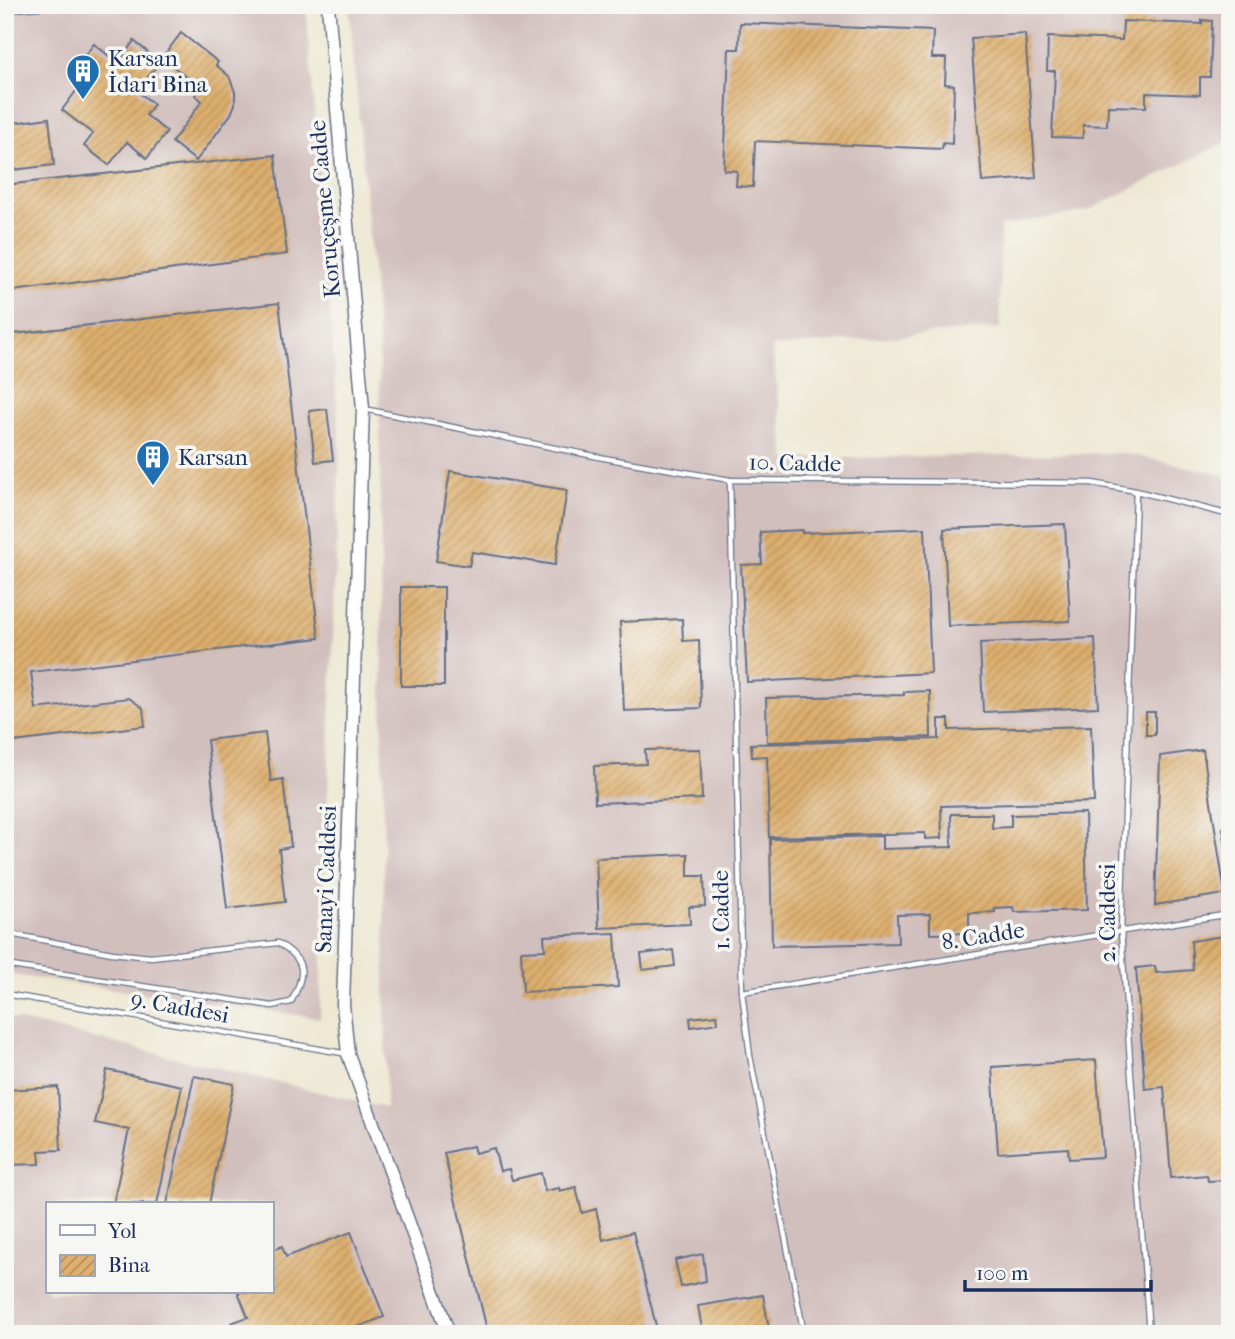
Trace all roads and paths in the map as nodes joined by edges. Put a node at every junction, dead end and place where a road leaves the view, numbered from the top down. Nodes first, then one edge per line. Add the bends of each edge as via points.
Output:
1 (60, 5) edge
2 (328, 5) edge
3 (1196, 5) edge
4 (1230, 7) edge
5 (5, 10) edge
6 (363, 409) junction
7 (730, 480) junction
8 (1136, 491) junction
9 (1230, 515) edge
10 (1230, 914) edge
11 (1121, 931) junction
12 (5, 933) edge
13 (5, 965) edge
14 (742, 992) junction
15 (5, 994) edge
16 (348, 1054) junction
17 (449, 1334) edge
18 (804, 1334) edge
19 (1149, 1334) edge

1 - 5 lane
2 - 6 street, Koruçeşme Cadde
3 - 4 lane
6 - 7 lane, 10. Cadde
6 - 16 street, Sanayi Caddesi via 343,1004
7 - 8 lane, 10. Cadde via 1091,483
7 - 14 lane, 1. Cadde
8 - 9 lane, 10. Cadde
8 - 11 lane, 2. Caddesi
10 - 11 lane, 8. Cadde
11 - 14 lane, 8. Cadde
11 - 19 lane, 2. Caddesi
12 - 13 lane via 151,957 278,943 292,951 302,966 291,1002 272,1006
14 - 18 lane, 1. Cadde via 750,1056
15 - 16 lane, 9. Caddesi
16 - 17 street, Sanayi Caddesi

